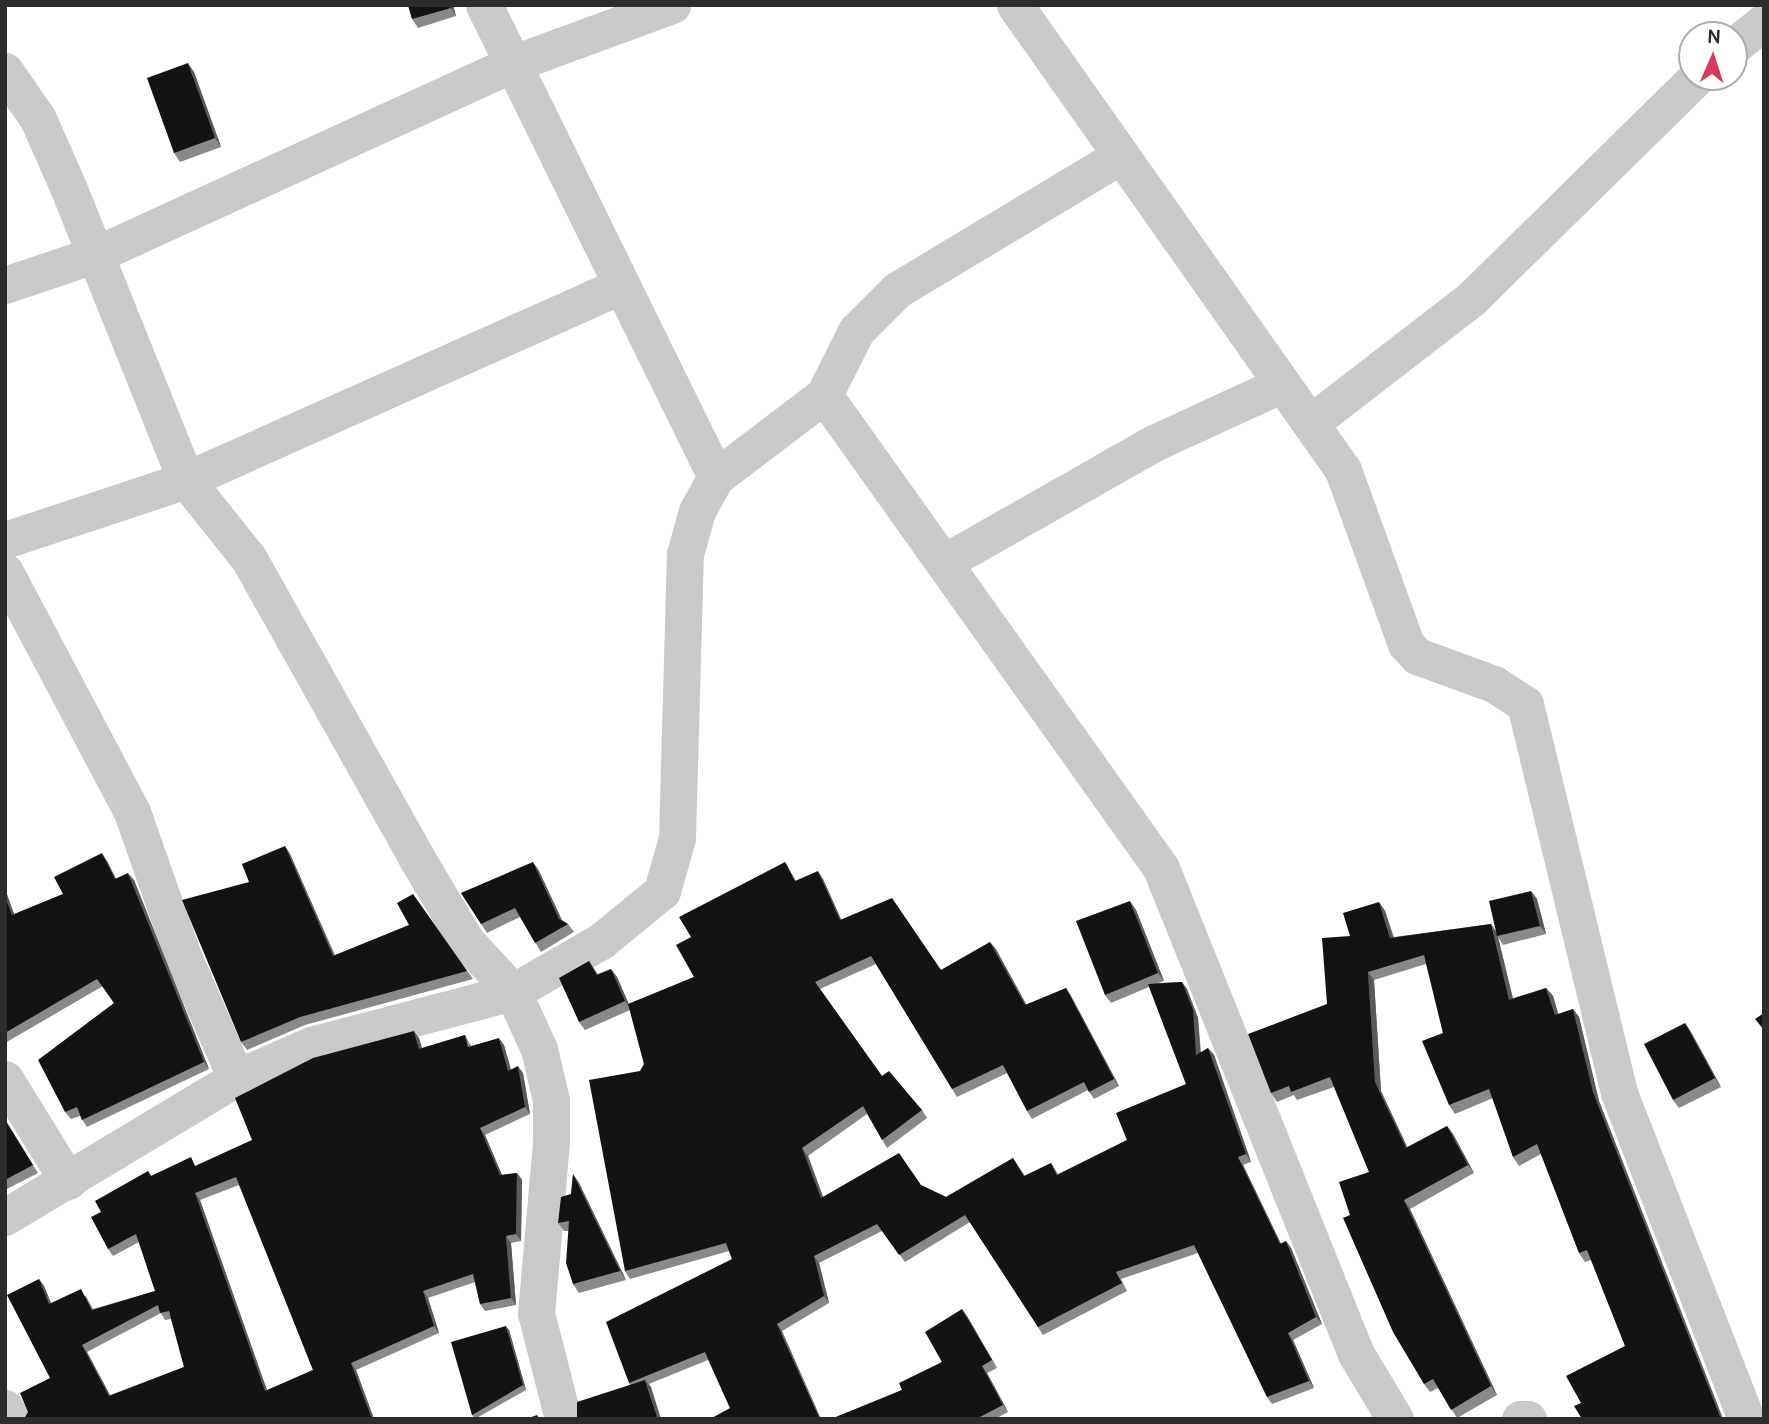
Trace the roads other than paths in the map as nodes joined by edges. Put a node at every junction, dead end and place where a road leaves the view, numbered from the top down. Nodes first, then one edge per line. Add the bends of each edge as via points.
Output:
1 (484, 5) edge
2 (672, 5) edge
3 (1015, 5) edge
4 (1764, 22) edge
5 (1748, 35) edge
6 (509, 65) junction
7 (5, 71) edge
8 (1683, 91) edge
9 (1117, 158) junction
10 (97, 254) junction
11 (5, 285) edge
12 (620, 286) junction
13 (1282, 384) junction
14 (824, 395) junction
15 (1313, 421) junction
16 (716, 477) junction
17 (186, 480) junction
18 (5, 540) edge
19 (948, 560) junction
20 (5, 572) edge
21 (513, 992) junction
22 (236, 1078) junction
23 (5, 1079) edge
24 (68, 1181) junction
25 (5, 1217) edge
26 (5, 1409) edge
27 (12, 1419) edge
28 (563, 1419) edge
29 (1395, 1419) edge
30 (1520, 1419) edge
31 (1528, 1419) edge
32 (1746, 1419) edge

1 - 6 street
2 - 6 street
3 - 9 street
4 - 5 street
6 - 10 street
6 - 12 street
7 - 10 street via 38,119
8 - 15 street via 1472,298
9 - 13 street
9 - 14 street via 897,290 856,331
10 - 11 street
10 - 17 street
12 - 16 street
12 - 17 street
13 - 15 street
13 - 19 street via 1154,443
14 - 16 street
14 - 19 street
15 - 32 street via 1362,512 1406,644 1417,656 1494,684 1525,704 1619,1093
16 - 21 street via 697,511 685,554 672,872 662,891 601,941
17 - 18 street
17 - 21 street via 248,559 466,941
19 - 29 street via 1034,696 1161,868 1356,1354
20 - 22 street via 132,812 182,954
21 - 22 street via 360,1029
21 - 28 street via 539,1049 551,1100 536,1312
22 - 24 street
23 - 24 street
24 - 25 street
26 - 27 street
30 - 31 street

